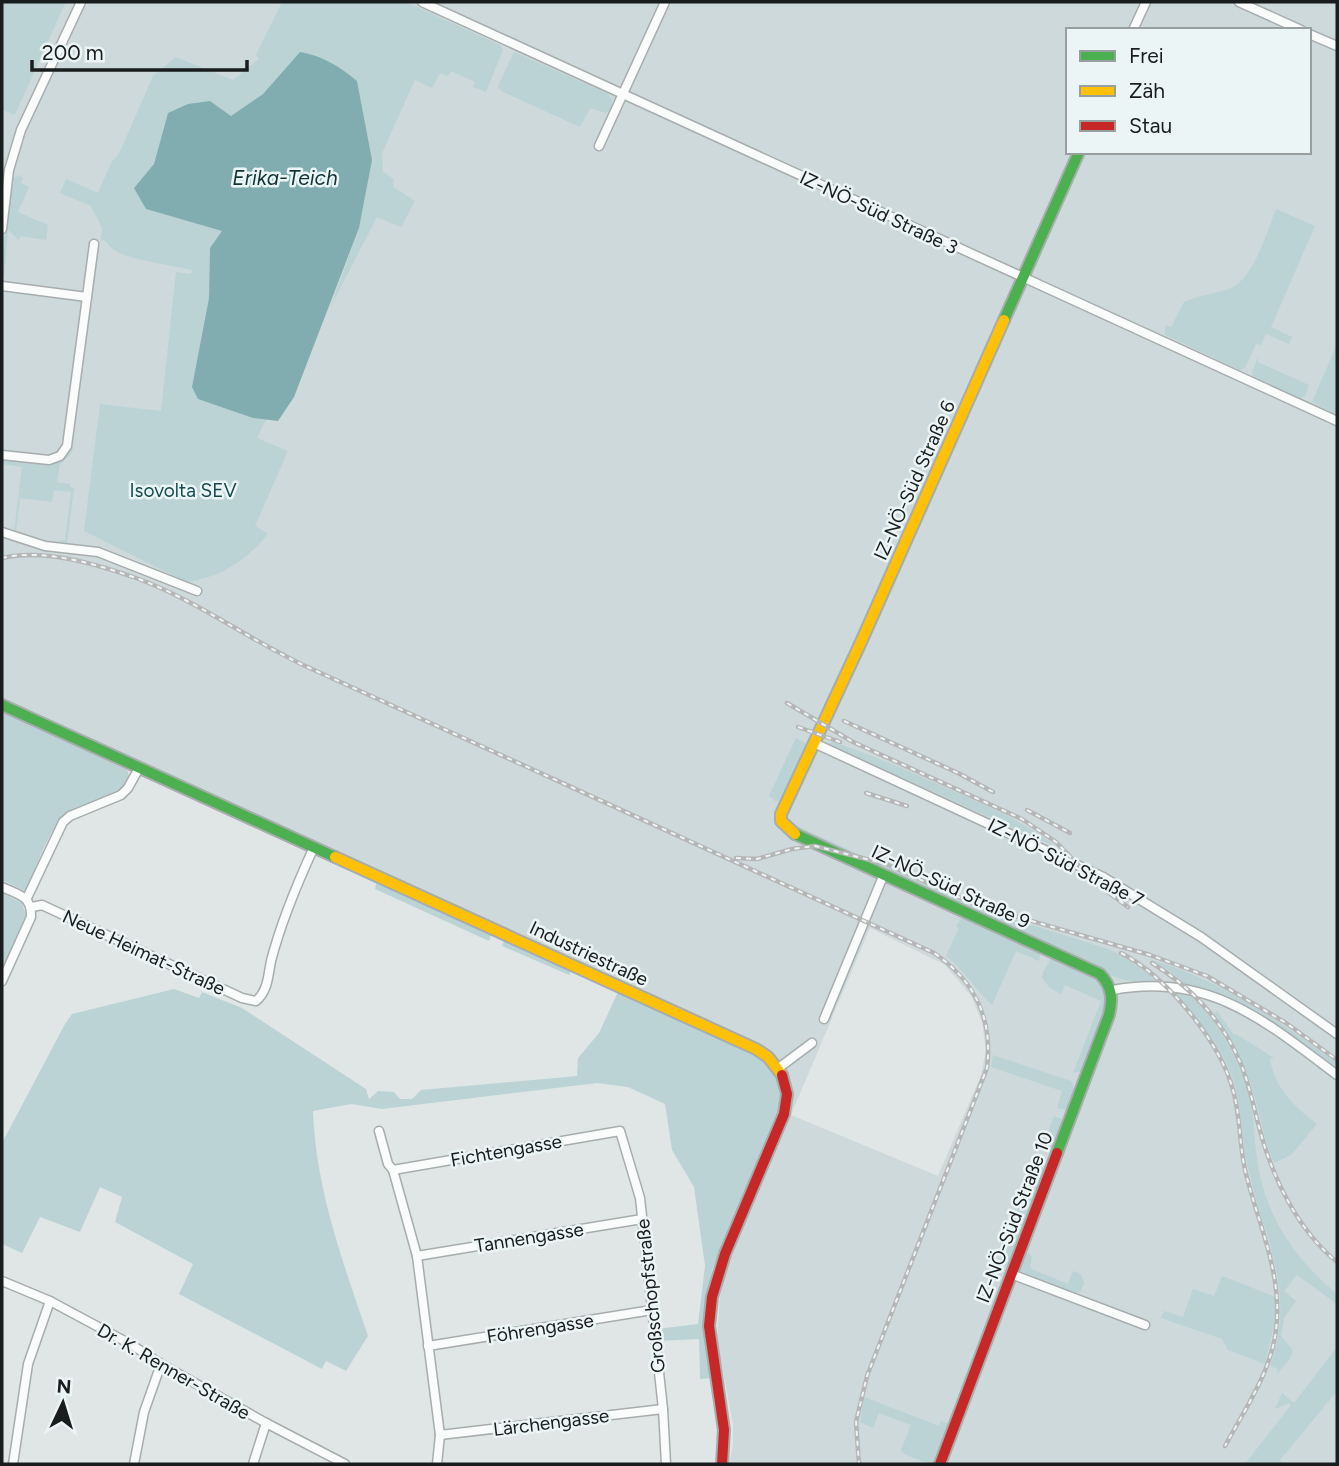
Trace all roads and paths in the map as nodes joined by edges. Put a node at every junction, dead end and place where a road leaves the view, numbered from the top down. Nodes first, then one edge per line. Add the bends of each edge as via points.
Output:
1 (80, 2) edge
2 (422, 2) edge
3 (665, 2) edge
4 (1146, 2) edge
5 (1239, 2) edge
6 (1134, 28) edge
7 (1297, 28) edge
8 (1311, 35) edge
9 (1337, 46) edge
10 (623, 93) junction
11 (599, 146) dead end
12 (1078, 154) edge
13 (5, 169) edge
14 (2, 229) edge
15 (94, 244) dead end
16 (1024, 279) junction
17 (2, 286) edge
18 (87, 297) junction
19 (1337, 421) edge
20 (2, 455) edge
21 (2, 533) edge
22 (197, 591) dead end
23 (2, 705) edge
24 (814, 743) junction
25 (139, 768) junction
26 (781, 821) joint
27 (314, 848) junction
28 (884, 874) junction
29 (2, 887) edge
30 (29, 903) junction
31 (2, 981) edge
32 (1110, 985) junction
33 (824, 1019) dead end
34 (1337, 1034) edge
35 (812, 1043) dead end
36 (780, 1067) junction
37 (1337, 1075) edge
38 (379, 1131) dead end
39 (620, 1131) joint
40 (393, 1170) junction
41 (642, 1219) junction
42 (417, 1256) junction
43 (1011, 1273) junction
44 (2, 1281) edge
45 (50, 1301) junction
46 (652, 1310) junction
47 (1145, 1325) dead end
48 (428, 1346) junction
49 (160, 1363) junction
50 (663, 1409) junction
51 (266, 1423) junction
52 (440, 1435) junction
53 (13, 1464) edge
54 (134, 1464) edge
55 (253, 1464) edge
56 (345, 1464) edge
57 (437, 1464) edge
58 (666, 1464) edge
59 (722, 1464) edge
60 (940, 1464) edge

1 - 13 street
2 - 10 street, IZ-NÖ-Süd Straße 3
3 - 10 street
4 - 6 street
5 - 7 street
8 - 9 street
10 - 11 street
10 - 16 street, IZ-NÖ-Süd Straße 3
12 - 16 street, IZ-NÖ-Süd Straße 6
13 - 14 street
15 - 18 street
16 - 19 street, IZ-NÖ-Süd Straße 3
16 - 24 street, IZ-NÖ-Süd Straße 6
17 - 18 street
18 - 20 street via 67,446 60,456 49,460
21 - 22 street via 45,546 98,552
23 - 25 street, Industriestraße
24 - 26 street, IZ-NÖ-Süd Straße 6
24 - 34 street, IZ-NÖ-Süd Straße 7 via 1103,877 1201,937
25 - 27 street, Industriestraße
25 - 30 street via 121,795 63,822
26 - 28 street, IZ-NÖ-Süd Straße 9 via 791,832
27 - 30 street, Neue Heimat-Straße via 284,920 264,994 256,1001
27 - 36 street, Industriestraße via 710,1028 768,1056
28 - 32 street, IZ-NÖ-Süd Straße 9 via 1100,974
28 - 33 street
29 - 30 street, Neue Heimat-Straße
30 - 31 street via 31,917
32 - 37 street via 1167,986 1218,998 1276,1030
32 - 43 street, IZ-NÖ-Süd Straße 10 via 1109,1015
35 - 36 street
36 - 59 street via 788,1097 723,1259 710,1308 726,1445
38 - 40 street
39 - 40 street, Fichtengasse
39 - 41 street, Großschopfstraße
40 - 42 street
41 - 42 street, Tannengasse
41 - 46 street, Großschopfstraße
42 - 48 street
43 - 47 street
43 - 60 street, IZ-NÖ-Süd Straße 10
44 - 45 street, Dr. K. Renner-Straße
45 - 49 street, Dr. K. Renner-Straße
45 - 53 street via 28,1364
46 - 48 street, Föhrengasse
46 - 50 street, Großschopfstraße
48 - 52 street
49 - 51 street, Dr. K. Renner-Straße
49 - 54 street
50 - 52 street, Lärchengasse
50 - 58 street, Großschopfstraße
51 - 55 street
51 - 56 street, Dr. K. Renner-Straße
52 - 57 street

